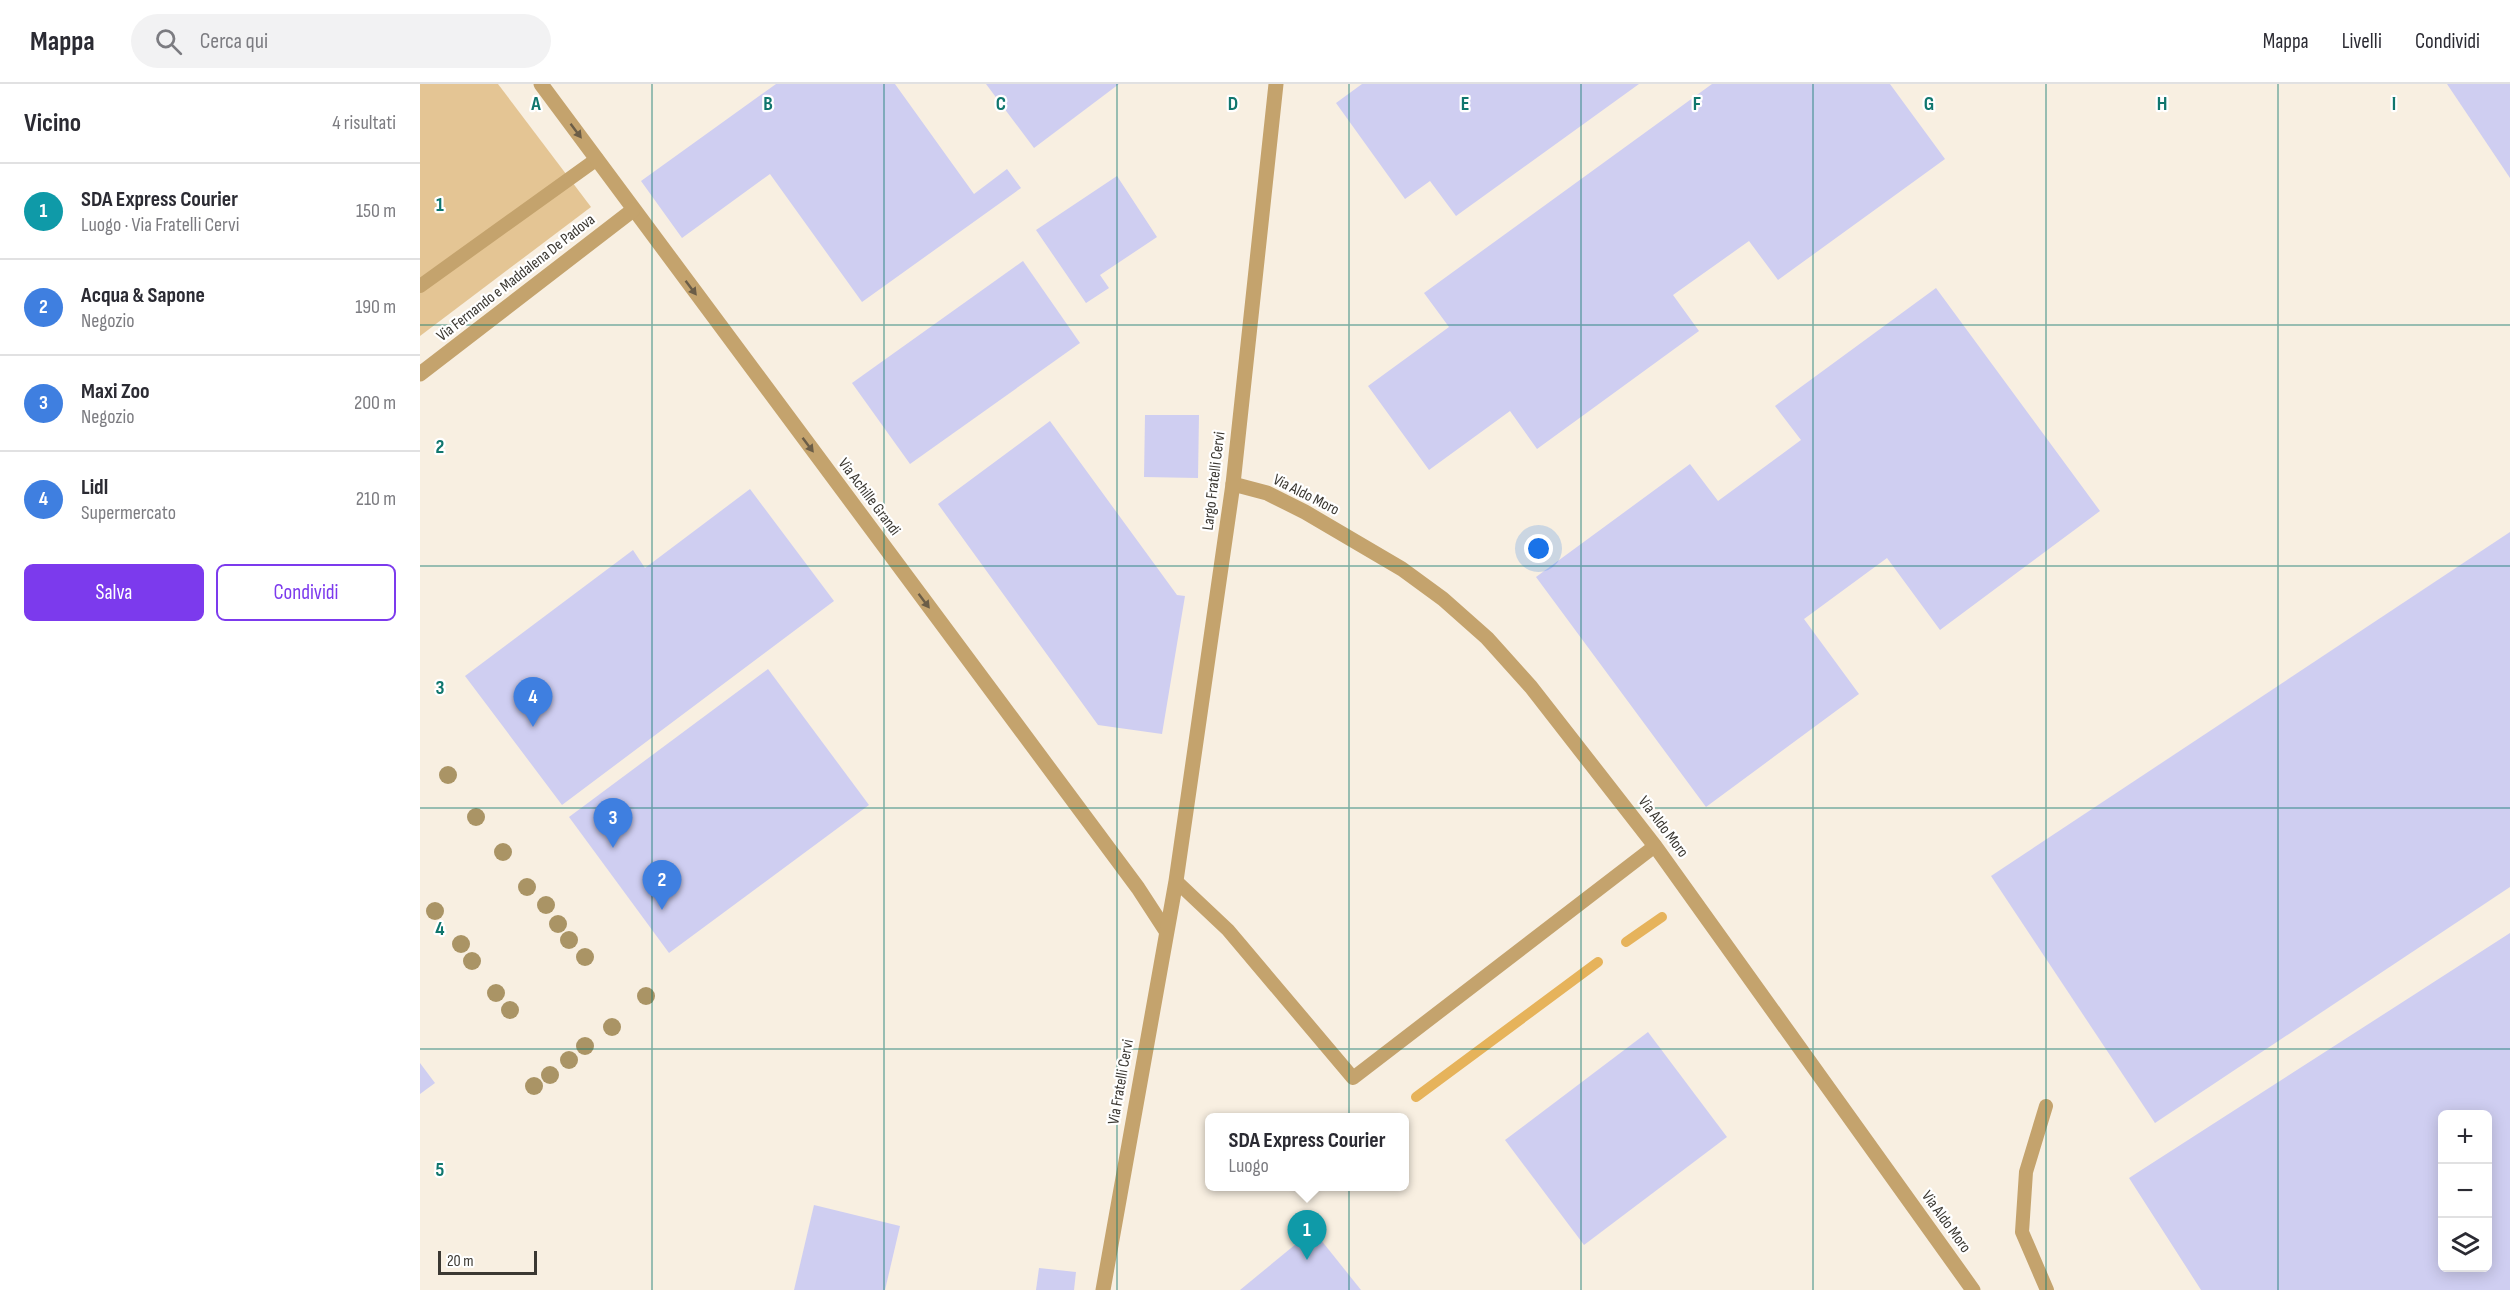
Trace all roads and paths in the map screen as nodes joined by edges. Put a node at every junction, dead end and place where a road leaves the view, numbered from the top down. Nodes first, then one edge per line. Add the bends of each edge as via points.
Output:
1 (541, 84) edge
2 (1276, 84) edge
3 (597, 159) junction
4 (633, 210) junction
5 (420, 286) edge
6 (420, 374) edge
7 (1233, 484) junction
8 (1655, 846) junction
9 (1176, 881) junction
10 (1166, 931) junction
11 (2046, 1106) dead end
12 (1103, 1290) edge
13 (1973, 1290) edge
14 (2048, 1290) edge

1 -> 3 street, Via Achille Grandi
2 - 7 street, Largo Fratelli Cervi
3 - 4 street, Via Achille Grandi
3 - 5 lane
4 - 6 street, Via Fernando e Maddalena De Padova
4 -> 10 street, Via Achille Grandi via 1138,888
7 - 8 street, Via Aldo Moro via 1267,493 1305,512 1402,569 1443,599 1487,638 1531,687
7 - 9 street, Largo Fratelli Cervi
8 - 9 lane via 1353,1078 1228,930
8 - 13 street, Via Aldo Moro
9 - 10 street, Via Fratelli Cervi
10 - 12 street, Via Fratelli Cervi
11 - 14 lane via 2026,1172 2022,1232

